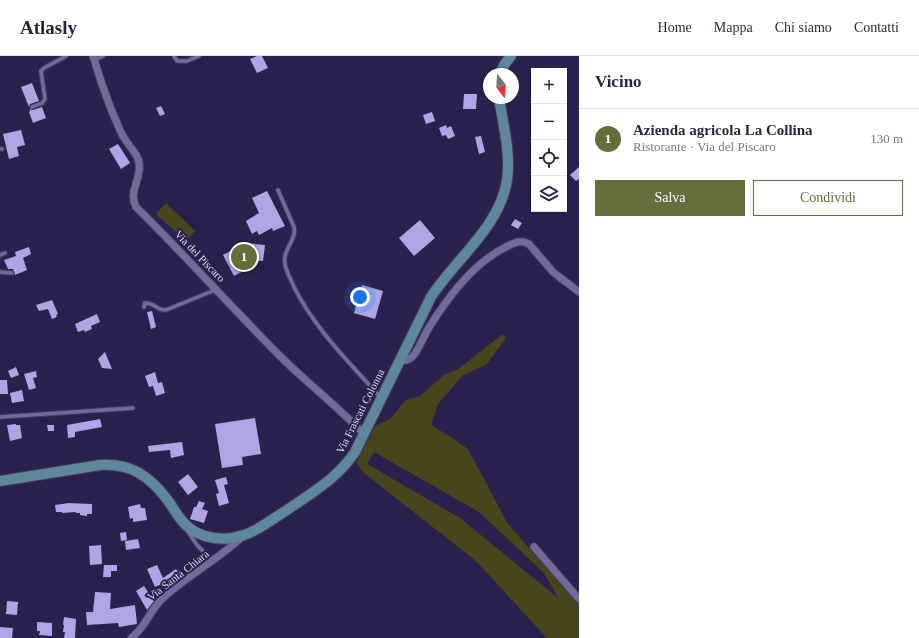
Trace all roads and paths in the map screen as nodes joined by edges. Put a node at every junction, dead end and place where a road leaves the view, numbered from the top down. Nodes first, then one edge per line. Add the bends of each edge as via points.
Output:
1 (66, 56) edge
2 (103, 56) edge
3 (174, 56) edge
4 (199, 56) edge
5 (511, 56) edge
6 (94, 58) edge
7 (503, 68) edge
8 (500, 104) edge
9 (32, 107) dead end
10 (278, 190) dead end
11 (6, 253) dead end
12 (0, 255) edge
13 (0, 272) edge
14 (12, 273) dead end
15 (216, 290) junction
16 (579, 292) edge
17 (144, 307) dead end
18 (399, 360) junction
19 (381, 398) junction
20 (133, 408) dead end
21 (0, 417) edge
22 (364, 434) junction
23 (3, 480) edge
24 (182, 520) junction
25 (245, 535) junction
26 (534, 547) dead end
27 (212, 562) junction
28 (579, 599) edge
29 (131, 638) edge

1 - 9 lane via 41,71 45,99 42,104
2 - 6 lane
3 - 4 lane via 177,61 183,62
5 - 7 street
6 - 15 street, Via del Piscaro via 118,126 139,162 133,193 136,207
8 - 18 street, Via Frascati Colonna via 508,172 501,201 484,230 431,296
10 - 19 lane via 294,227 295,233 284,262 298,295 310,316
11 - 12 lane
13 - 14 lane
15 - 17 lane via 166,310 148,302
15 - 22 street, Via del Piscaro via 294,370
16 - 18 street via 555,274 529,244 524,241 517,242 495,253 478,266 435,319 414,355 408,360
18 - 19 street, Via Frascati Colonna
19 - 22 street, Via Frascati Colonna
20 - 21 lane
22 - 25 street, Via Frascati Colonna via 350,458 329,481
23 - 24 street, Via Frascati Colonna via 104,465 124,467 142,474 153,482
24 - 25 street, Via Frascati Colonna via 193,530 213,537
24 - 27 lane via 195,542
25 - 27 street, Via Santa Chiara
26 - 28 street
27 - 29 street, Via Santa Chiara via 162,599 144,625

